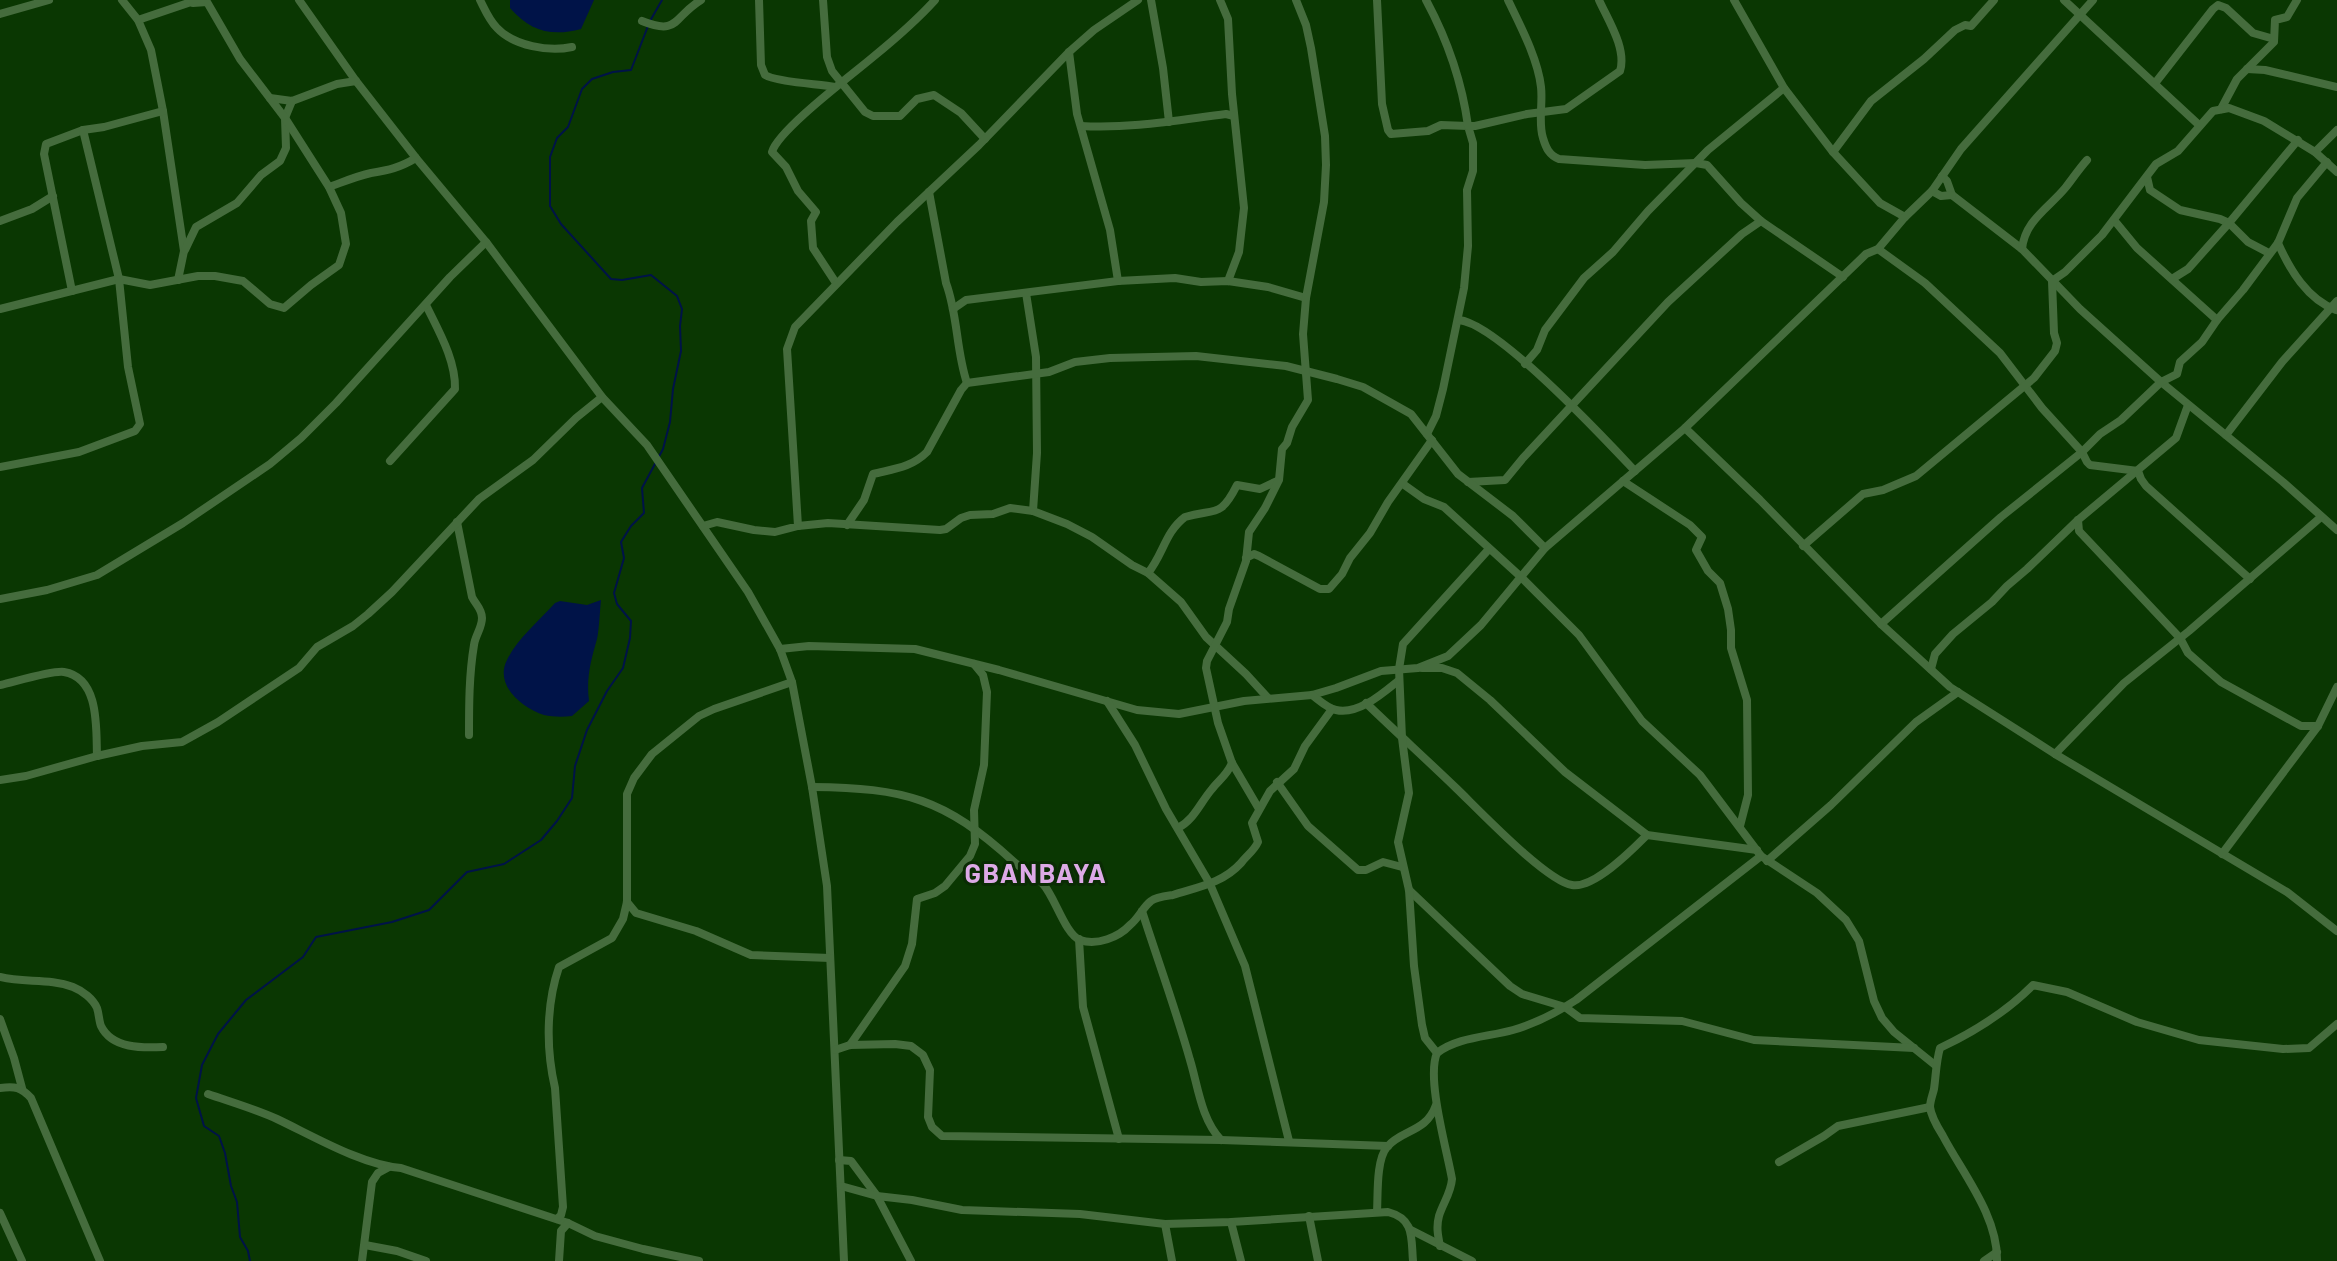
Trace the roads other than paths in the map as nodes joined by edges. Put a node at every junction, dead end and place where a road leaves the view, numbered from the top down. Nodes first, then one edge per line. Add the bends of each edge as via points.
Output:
1 (49, 0) edge
2 (122, 0) edge
3 (299, 0) edge
4 (480, 0) edge
5 (700, 0) edge
6 (759, 0) edge
7 (823, 0) edge
8 (935, 0) edge
9 (1138, 0) edge
10 (1151, 0) edge
11 (1220, 0) edge
12 (1296, 0) edge
13 (1377, 0) edge
14 (1426, 0) edge
15 (1508, 0) edge
16 (1599, 0) edge
17 (1734, 0) edge
18 (1994, 0) edge
19 (2064, 0) edge
20 (2093, 0) edge
21 (2298, 0) edge
22 (195, 1) edge
23 (208, 1) edge
24 (0, 14) edge
25 (2079, 15) junction
26 (138, 20) junction
27 (642, 21) dead end
28 (2274, 39) junction
29 (572, 47) dead end
30 (1069, 52) junction
31 (2247, 69) junction
32 (356, 81) junction
33 (2156, 82) junction
34 (838, 85) junction
35 (2337, 87) edge
36 (1784, 88) junction
37 (270, 98) junction
38 (292, 101) junction
39 (2221, 109) junction
40 (163, 111) junction
41 (1542, 113) junction
42 (1234, 116) junction
43 (285, 118) junction
44 (1169, 122) junction
45 (2199, 125) junction
46 (1081, 126) junction
47 (1468, 126) junction
48 (83, 130) junction
49 (2337, 130) edge
50 (984, 139) junction
51 (2298, 140) junction
52 (1833, 152) junction
53 (2315, 152) junction
54 (416, 158) junction
55 (2087, 160) dead end
56 (2326, 162) junction
57 (1696, 163) junction
58 (2337, 171) edge
59 (1942, 176) junction
60 (2147, 177) junction
61 (329, 187) junction
62 (1932, 191) junction
63 (929, 192) junction
64 (1952, 195) junction
65 (53, 196) junction
66 (1905, 217) junction
67 (2114, 220) junction
68 (0, 221) edge
69 (1761, 221) junction
70 (2229, 224) junction
71 (486, 242) junction
72 (2278, 243) junction
73 (1878, 249) junction
74 (2022, 249) junction
75 (184, 251) junction
76 (2269, 253) junction
77 (1843, 277) junction
78 (119, 279) junction
79 (2172, 279) junction
80 (178, 280) junction
81 (1118, 281) junction
82 (1228, 281) junction
83 (2052, 281) junction
84 (836, 283) junction
85 (72, 291) junction
86 (1026, 293) junction
87 (1306, 298) junction
88 (426, 305) junction
89 (2335, 306) edge
90 (0, 309) edge
91 (953, 309) junction
92 (1459, 320) junction
93 (2217, 320) junction
94 (1524, 364) junction
95 (1306, 371) junction
96 (1035, 375) junction
97 (2161, 382) junction
98 (967, 383) junction
99 (2026, 387) junction
100 (602, 396) junction
101 (1573, 405) junction
102 (2188, 405) junction
103 (1685, 428) junction
104 (2226, 435) junction
105 (1429, 437) junction
106 (2082, 452) junction
107 (390, 461) dead end
108 (0, 467) edge
109 (1635, 471) junction
110 (2138, 471) junction
111 (1278, 481) junction
112 (1623, 481) junction
113 (1468, 482) junction
114 (1403, 484) junction
115 (1033, 511) junction
116 (2321, 517) junction
117 (2078, 520) junction
118 (457, 522) junction
119 (847, 525) junction
120 (703, 526) junction
121 (798, 526) junction
122 (2337, 530) edge
123 (1803, 546) junction
124 (1545, 548) junction
125 (1489, 549) junction
126 (1246, 558) junction
127 (1148, 573) junction
128 (1521, 577) junction
129 (2250, 579) junction
130 (0, 599) edge
131 (1881, 624) junction
132 (2180, 638) junction
133 (1215, 646) junction
134 (780, 649) junction
135 (974, 663) junction
136 (1418, 668) junction
137 (1399, 669) junction
138 (1931, 669) junction
139 (1398, 681) junction
140 (792, 682) junction
141 (0, 685) edge
142 (2337, 687) edge
143 (1958, 692) junction
144 (1312, 695) junction
145 (1268, 698) junction
146 (1107, 701) junction
147 (1366, 703) junction
148 (1214, 707) junction
149 (1332, 709) junction
150 (2318, 726) junction
151 (469, 735) dead end
152 (1402, 738) junction
153 (2055, 754) junction
154 (97, 756) junction
155 (1232, 763) junction
156 (0, 780) edge
157 (1277, 782) junction
158 (812, 787) junction
159 (1259, 809) junction
160 (1740, 826) junction
161 (1178, 828) junction
162 (976, 830) junction
163 (1647, 835) junction
164 (2222, 854) junction
165 (1762, 856) junction
166 (1402, 867) junction
167 (1210, 884) junction
168 (1409, 890) junction
169 (627, 902) junction
170 (1142, 911) junction
171 (636, 913) junction
172 (623, 919) junction
173 (2337, 931) edge
174 (1079, 939) junction
175 (830, 958) junction
176 (0, 977) edge
177 (1564, 1007) junction
178 (0, 1019) edge
179 (2337, 1024) edge
180 (850, 1045) junction
181 (164, 1047) dead end
182 (1914, 1048) junction
183 (835, 1050) junction
184 (1437, 1053) junction
185 (1935, 1065) junction
186 (0, 1088) edge
187 (22, 1088) junction
188 (208, 1094) dead end
189 (1437, 1104) junction
190 (1930, 1107) junction
191 (1209, 1122) junction
192 (1119, 1139) junction
193 (1203, 1140) junction
194 (1221, 1140) junction
195 (1289, 1141) junction
196 (1388, 1146) junction
197 (839, 1160) junction
198 (1779, 1161) dead end
199 (389, 1167) junction
200 (841, 1186) junction
201 (877, 1196) junction
202 (1377, 1212) junction
203 (0, 1213) edge
204 (1308, 1216) junction
205 (557, 1219) junction
206 (1232, 1222) junction
207 (568, 1223) junction
208 (1164, 1224) junction
209 (1411, 1230) junction
210 (365, 1245) junction
211 (1440, 1246) junction
212 (1997, 1257) edge
213 (22, 1261) edge
214 (100, 1261) edge
215 (362, 1261) edge
216 (426, 1261) edge
217 (559, 1261) edge
218 (699, 1261) edge
219 (844, 1261) edge
220 (912, 1261) edge
221 (1172, 1261) edge
222 (1241, 1261) edge
223 (1318, 1261) edge
224 (1413, 1261) edge
225 (1472, 1261) edge
226 (1984, 1261) edge

1 - 24 street
2 - 26 street
3 - 32 street
4 - 29 street via 495,26 508,36 544,48
5 - 27 street via 665,28
6 - 34 street via 761,65 765,75 779,80
7 - 34 street via 827,57
8 - 34 street
9 - 30 street
10 - 44 street
11 - 42 street via 1228,19
12 - 87 street via 1311,48 1326,155 1324,202
13 - 47 street via 1382,104 1388,130 1391,134 1441,125
14 - 47 street via 1459,80
15 - 41 street via 1541,86
16 - 41 street via 1618,44 1620,71 1566,110
17 - 36 street
18 - 52 street via 1971,26 1955,30 1871,101
19 - 25 street
20 - 25 street
21 - 28 street via 2287,17 2275,20
22 - 23 street
22 - 26 street
23 - 37 street via 240,59
25 - 33 street
25 - 59 street via 1961,149
26 - 40 street via 151,50
28 - 31 street
28 - 33 street via 2253,33 2218,5
30 - 46 street
30 - 50 street
31 - 35 street
31 - 39 street
32 - 38 street
32 - 54 street
33 - 45 street
34 - 50 street via 873,116 900,116 918,99 934,95 961,113
34 - 84 street via 784,134 772,152 816,212 812,221 813,248
36 - 52 street
36 - 57 street
37 - 38 street
37 - 43 street
38 - 43 street
39 - 45 street via 2213,111
39 - 51 street via 2243,111
40 - 48 street
40 - 75 street
41 - 47 street
41 - 57 street via 1542,137 1548,152 1559,159 1645,165
42 - 44 street
42 - 82 street via 1244,208 1239,252
43 - 61 street
43 - 75 street via 286,148 280,161 261,175 232,207 196,227
44 - 46 street via 1106,128
45 - 60 street via 2178,151 2156,164
46 - 81 street via 1110,230
47 - 92 street via 1473,143 1473,171 1467,190 1468,246
48 - 65 street via 46,144 44,154
48 - 78 street
49 - 53 street
50 - 63 street
51 - 53 street
51 - 70 street
52 - 66 street via 1880,203
53 - 56 street
54 - 61 street via 402,167
54 - 71 street
55 - 74 street via 2027,230
56 - 58 street
56 - 72 street via 2297,198
57 - 69 street via 1712,169
57 - 94 street via 1584,278
59 - 62 street
59 - 64 street
60 - 67 street
60 - 70 street via 2150,189 2180,210
61 - 80 street via 344,225 346,244 342,260 288,306 275,307 234,278 198,276
62 - 64 street via 1941,196
62 - 66 street
63 - 84 street
63 - 91 street
64 - 74 street
65 - 68 street
65 - 85 street
66 - 73 street
67 - 79 street via 2137,248
67 - 83 street
69 - 77 street
69 - 101 street via 1668,302
70 - 76 street via 2248,242
70 - 79 street via 2188,269
71 - 88 street
71 - 100 street
72 - 76 street
72 - 89 street via 2290,272 2322,305
73 - 77 street via 1866,254
73 - 99 street via 1925,283 1967,321 2000,353
74 - 83 street
75 - 80 street
76 - 93 street
77 - 103 street
78 - 80 street via 150,285
78 - 85 street
78 - 108 street via 128,368 140,424 135,431 79,452
79 - 93 street
81 - 82 street
81 - 86 street
82 - 87 street
83 - 97 street
83 - 99 street via 2057,343
84 - 121 street via 795,327 787,349
85 - 90 street
86 - 91 street via 966,300
86 - 96 street
87 - 95 street
88 - 107 street via 443,340 455,389
88 - 130 street via 329,410 270,464 97,575
89 - 104 street via 2282,362
91 - 98 street
92 - 94 street via 1469,321
92 - 105 street
93 - 97 street via 2202,342 2180,362 2177,374
94 - 101 street
95 - 96 street via 1196,356 1075,362
95 - 105 street via 1363,387 1402,407
95 - 111 street via 1308,400 1282,449
96 - 98 street
96 - 115 street via 1037,444
97 - 102 street
97 - 106 street
98 - 119 street via 927,452 907,466 873,474 864,500
99 - 106 street
99 - 123 street via 1916,476 1863,494
100 - 118 street via 533,460 478,499
100 - 120 street via 647,446
101 - 109 street
101 - 113 street via 1505,480
102 - 104 street
102 - 110 street via 2176,438
103 - 109 street
103 - 123 street
104 - 116 street
105 - 113 street via 1450,466
105 - 114 street
106 - 110 street via 2090,465
106 - 131 street via 2001,517
109 - 112 street
110 - 117 street
110 - 129 street via 2146,486
111 - 126 street via 1249,532
111 - 127 street via 1260,489 1237,485 1226,506 1208,514 1185,517 1164,541 1160,557
112 - 124 street
112 - 160 street via 1702,537 1696,550 1720,583 1749,718 1748,795
113 - 124 street via 1513,516
114 - 125 street via 1444,507
114 - 126 street via 1329,589 1320,589 1254,554
115 - 119 street via 1010,508 970,516 940,530
115 - 127 street via 1092,537
116 - 122 street
116 - 129 street
117 - 132 street via 2079,531
117 - 138 street via 1946,640 1935,654
118 - 151 street via 472,597 482,615 469,682
118 - 154 street via 368,614 317,648 299,668 218,722 183,742
119 - 121 street
120 - 121 street via 717,522 775,532
120 - 134 street
123 - 131 street
124 - 128 street
125 - 128 street
125 - 137 street via 1403,644
126 - 133 street via 1226,627
127 - 133 street via 1181,602
128 - 136 street via 1481,625 1448,656
128 - 160 street via 1579,635 1642,722 1700,775
129 - 132 street
131 - 138 street
132 - 150 street via 2188,653 2221,682 2301,726
132 - 153 street via 2124,682
133 - 145 street
133 - 148 street via 1206,668
134 - 135 street via 809,645 915,649
134 - 140 street
135 - 146 street
135 - 162 street via 983,675 987,692 984,765 974,810
136 - 137 street
136 - 163 street via 1442,668 1457,673 1565,772
137 - 139 street
137 - 144 street via 1381,671
138 - 143 street
139 - 147 street
139 - 152 street
140 - 158 street
140 - 169 street via 699,716 661,746 641,768 627,794
141 - 154 street via 63,671 77,678 89,690
142 - 150 street
143 - 153 street
143 - 165 street via 1916,722 1831,805
144 - 145 street
144 - 149 street
145 - 148 street
146 - 148 street via 1164,714
146 - 161 street
147 - 149 street via 1347,710
147 - 152 street
148 - 155 street
149 - 157 street via 1305,746 1294,769
150 - 164 street
152 - 163 street via 1535,861 1571,885 1596,877 1623,859
152 - 166 street via 1409,793 1398,842
153 - 164 street
154 - 156 street
155 - 159 street
155 - 161 street via 1227,775
157 - 159 street
157 - 166 street via 1308,826 1358,870 1383,862
158 - 162 street via 859,788 904,795 932,804
158 - 175 street via 827,886
159 - 167 street via 1252,823 1258,840 1254,850 1235,871
160 - 165 street
161 - 167 street
162 - 174 street via 1041,882
162 - 180 street via 970,856 945,886 917,899 912,944 905,966
163 - 165 street
164 - 173 street via 2287,892
165 - 177 street
165 - 182 street via 1817,893 1846,920 1860,941 1874,1001 1882,1018
166 - 168 street
167 - 170 street via 1151,901
167 - 195 street via 1245,966
168 - 177 street via 1510,986 1522,994
168 - 184 street via 1422,1025 1425,1038
169 - 171 street
169 - 172 street
170 - 174 street via 1114,937 1096,942
170 - 191 street
171 - 172 street
171 - 175 street via 696,931 751,955
172 - 205 street via 612,939 559,967 552,988 551,1071 563,1207
174 - 192 street via 1083,1007
175 - 183 street
176 - 181 street via 74,987 97,1008 108,1036 122,1044
177 - 182 street via 1580,1018 1682,1021 1754,1040
177 - 184 street via 1534,1023 1465,1040
178 - 187 street
179 - 185 street via 2310,1048 2199,1040 2137,1022 2067,992 2033,985 2014,1004 1940,1048
180 - 183 street
180 - 192 street via 895,1044 912,1047 923,1055 930,1070 928,1117 942,1136
182 - 185 street
183 - 197 street
184 - 189 street
185 - 190 street
186 - 187 street
187 - 214 street via 31,1098
188 - 199 street
189 - 196 street via 1431,1117 1416,1130
189 - 211 street via 1452,1179 1437,1229
190 - 198 street via 1838,1126
190 - 212 street via 1936,1125 1985,1210
191 - 193 street
191 - 194 street
192 - 193 street
193 - 194 street
194 - 195 street
195 - 196 street
196 - 202 street via 1381,1163
197 - 200 street
197 - 201 street via 851,1161
199 - 205 street
199 - 210 street via 372,1182
200 - 201 street
200 - 219 street
201 - 208 street via 962,1210 1080,1215
201 - 220 street
202 - 204 street
202 - 209 street via 1398,1214
203 - 213 street
204 - 206 street
204 - 223 street
205 - 207 street
206 - 208 street
206 - 222 street
207 - 217 street via 561,1231
207 - 218 street via 618,1243
208 - 221 street
209 - 211 street
209 - 224 street
210 - 215 street
210 - 216 street
211 - 225 street
212 - 226 street

